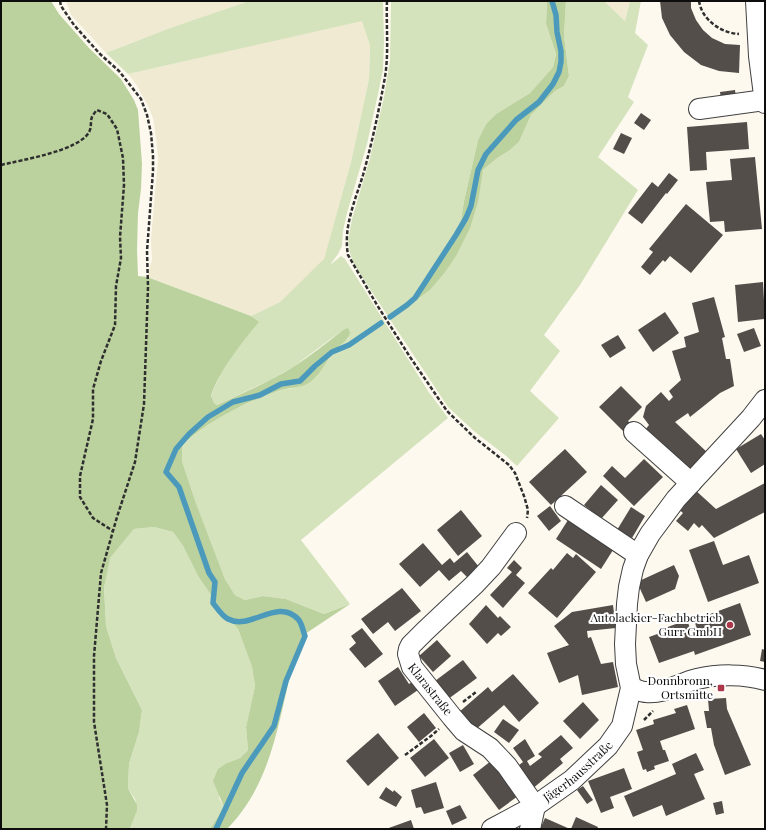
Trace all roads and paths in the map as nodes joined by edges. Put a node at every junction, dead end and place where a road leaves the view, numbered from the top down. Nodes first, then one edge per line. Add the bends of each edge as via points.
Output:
1 (60, 1) edge
2 (387, 1) edge
3 (699, 1) edge
4 (756, 1) edge
5 (758, 35) junction
6 (765, 102) edge
7 (699, 109) dead end
8 (1, 165) edge
9 (765, 400) edge
10 (634, 432) dead end
11 (691, 483) junction
12 (565, 506) dead end
13 (113, 531) junction
14 (516, 533) joint
15 (638, 556) junction
16 (765, 680) edge
17 (631, 688) junction
18 (655, 710) dead end
19 (455, 720) junction
20 (642, 721) dead end
21 (405, 755) dead end
22 (535, 806) junction
23 (106, 829) edge
24 (492, 829) edge
25 (530, 829) edge

1 - 13 path via 74,25 119,71 141,99 151,133 153,171 147,251 144,404 135,462
2 - 14 path via 385,76 370,148 348,223 348,255 410,357 447,410 475,438 506,462 514,474 528,510 527,520
3 - 5 path via 705,15 715,26 730,33
4 - 5 street
5 - 6 street
6 - 7 street
8 - 13 path via 74,145 89,134 91,118 97,110 107,114 117,129 123,158 124,185 115,325 93,389 93,419 80,476 80,497 93,518
9 - 11 street
10 - 11 street
11 - 15 street via 660,519
12 - 15 street
13 - 23 path via 101,573 94,656 94,722 107,805
14 - 19 street, Klarastraße via 491,567 409,648 408,657 412,667
15 - 17 street via 629,587 626,622 626,664
16 - 17 street via 726,676 698,679 656,692
17 - 22 street, Jägerhausstraße via 622,726 608,746 572,780
18 - 20 path
19 - 21 path via 441,727
19 - 22 street, Klarastraße via 464,731 490,748 508,766
22 - 24 street, Jägerhausstraße
22 - 25 street

